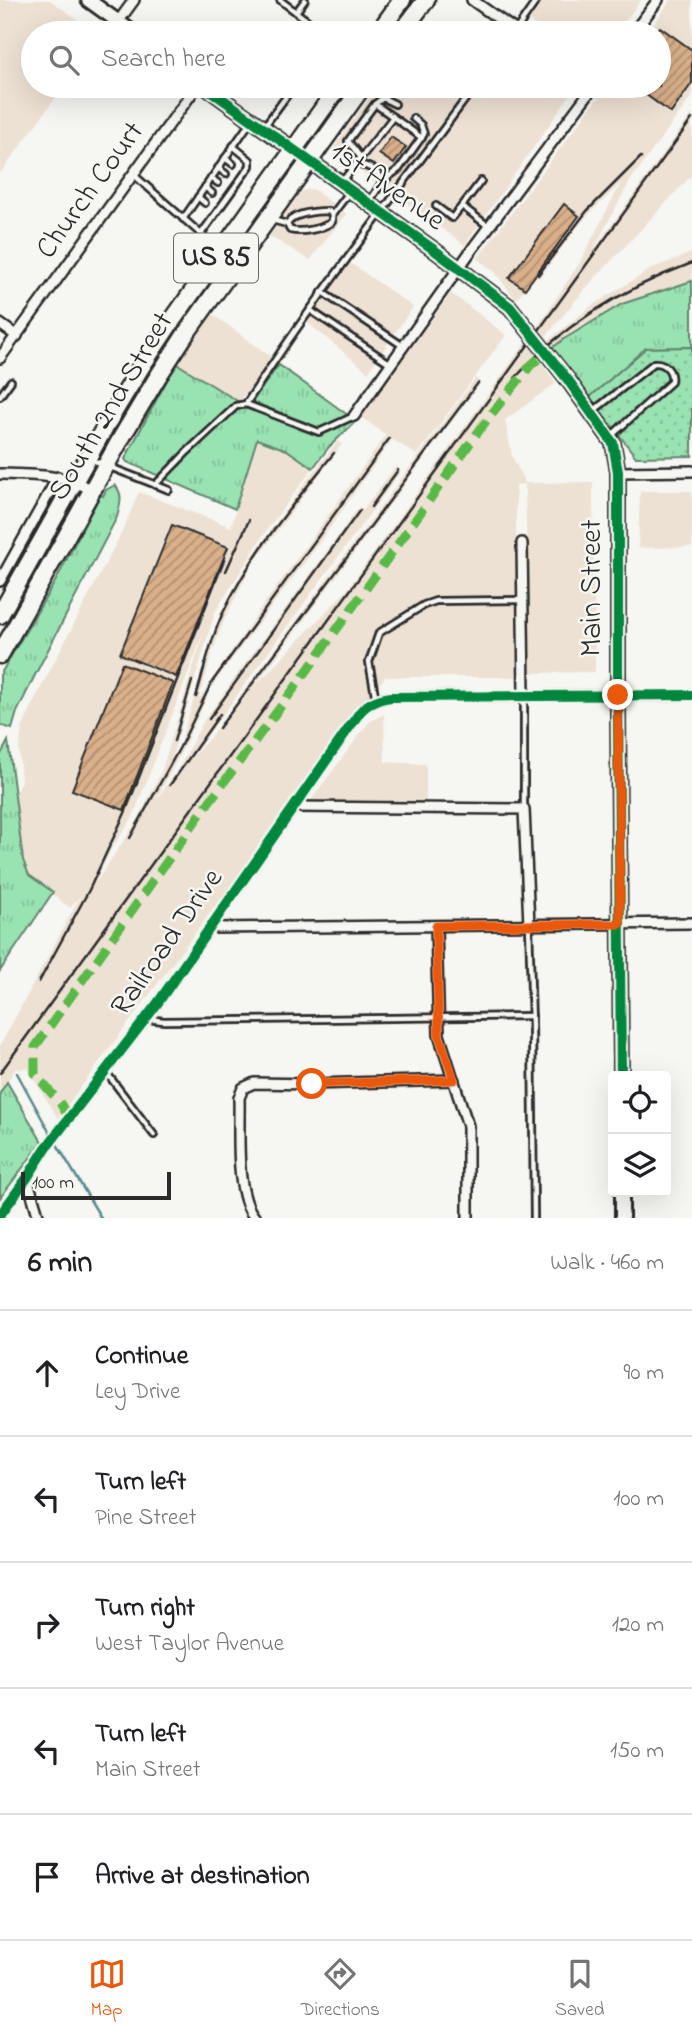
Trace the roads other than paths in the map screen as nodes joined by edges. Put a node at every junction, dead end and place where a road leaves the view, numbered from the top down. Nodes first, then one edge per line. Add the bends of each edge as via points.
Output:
1 (88, 0) edge
2 (134, 0) edge
3 (279, 0) edge
4 (305, 0) edge
5 (402, 0) edge
6 (426, 0) edge
7 (471, 0) edge
8 (537, 0) edge
9 (658, 0) edge
10 (296, 12) junction
11 (117, 21) edge
12 (119, 21) edge
13 (308, 21) edge
14 (387, 21) edge
15 (410, 21) edge
16 (501, 21) edge
17 (523, 21) edge
18 (642, 21) edge
19 (188, 98) edge
20 (221, 98) edge
21 (285, 98) edge
22 (331, 98) edge
23 (466, 98) edge
24 (582, 98) edge
25 (353, 100) joint
26 (375, 104) junction
27 (395, 104) dead end
28 (369, 112) junction
29 (393, 117) junction
30 (413, 118) dead end
31 (251, 120) junction
32 (263, 128) junction
33 (422, 138) junction
34 (233, 146) junction
35 (293, 150) junction
36 (225, 158) junction
37 (361, 158) junction
38 (308, 161) junction
39 (233, 164) dead end
40 (357, 165) junction
41 (218, 168) junction
42 (226, 174) dead end
43 (133, 175) junction
44 (211, 178) junction
45 (383, 181) junction
46 (481, 181) dead end
47 (218, 183) dead end
48 (205, 187) junction
49 (345, 187) junction
50 (212, 193) dead end
51 (198, 197) junction
52 (205, 203) dead end
53 (369, 204) junction
54 (436, 206) dead end
55 (462, 206) junction
56 (382, 213) junction
57 (332, 215) junction
58 (183, 219) junction
59 (267, 219) junction
60 (287, 224) junction
61 (489, 226) junction
62 (201, 234) junction
63 (221, 251) junction
64 (459, 268) junction
65 (322, 292) junction
66 (310, 310) junction
67 (0, 324) edge
68 (17, 335) junction
69 (534, 337) joint
70 (403, 346) junction
71 (0, 358) edge
72 (391, 364) junction
73 (11, 381) dead end
74 (0, 396) edge
75 (246, 404) junction
76 (591, 412) junction
77 (354, 415) joint
78 (609, 437) junction
79 (88, 458) junction
80 (106, 466) junction
81 (692, 471) edge
82 (618, 472) junction
83 (0, 474) edge
84 (58, 477) junction
85 (76, 481) junction
86 (155, 485) junction
87 (93, 489) junction
88 (169, 490) dead end
89 (522, 543) dead end
90 (0, 581) edge
91 (523, 600) junction
92 (0, 615) edge
93 (0, 654) edge
94 (524, 695) junction
95 (618, 695) junction
96 (692, 695) edge
97 (376, 700) junction
98 (294, 807) junction
99 (524, 809) junction
100 (692, 923) edge
101 (620, 924) junction
102 (529, 925) junction
103 (436, 926) junction
104 (210, 928) junction
105 (532, 1016) junction
106 (438, 1017) junction
107 (146, 1018) junction
108 (106, 1071) junction
109 (621, 1071) edge
110 (454, 1080) junction
111 (154, 1135) dead end
112 (27, 1178) junction
113 (622, 1197) edge
114 (0, 1214) edge
115 (39, 1218) edge
116 (255, 1218) edge
117 (468, 1218) edge
118 (534, 1218) edge
119 (622, 1218) edge

1 - 11 street
2 - 12 street
3 - 10 lane
4 - 10 lane
5 - 14 highway
6 - 15 highway
7 - 16 street
8 - 17 lane
9 - 18 street
10 - 13 lane
19 - 43 street, Church Court
20 - 31 street, 1st Avenue
21 - 32 lane
22 - 35 highway, US 85
23 - 56 lane
24 - 61 street
25 - 28 lane
25 - 38 highway, US 85
26 - 27 lane via 383,98
26 - 28 lane
26 - 29 lane
28 - 37 lane via 348,141
29 - 33 lane
29 - 37 lane
30 - 33 lane via 424,131
31 - 32 street, 1st Avenue
31 - 34 lane
32 - 35 street, 1st Avenue
33 - 45 lane via 400,169
34 - 36 lane
34 - 62 lane via 250,160 250,166 221,200
35 - 38 street, 1st Avenue
35 - 63 highway, South 2nd Street / US 85
36 - 39 lane
36 - 41 lane
37 - 40 lane
38 - 49 street, 1st Avenue
38 - 59 highway, South 2nd Street / US 85
40 - 45 lane via 365,164
40 - 49 lane
41 - 42 lane
41 - 44 lane
43 - 58 lane
43 - 68 street, Church Court
44 - 47 lane
44 - 48 lane
45 - 53 lane
46 - 55 lane
48 - 50 lane
48 - 51 lane
49 - 53 street, 1st Avenue
49 - 57 lane
51 - 52 lane
51 - 58 lane
53 - 56 street, 1st Avenue
54 - 55 lane via 452,218
55 - 61 lane
56 - 64 street, 1st Avenue
56 - 65 lane
57 - 60 lane via 322,211 294,217
57 - 60 lane via 326,226 298,232
58 - 62 lane
59 - 60 lane
59 - 80 highway, South 2nd Street / US 85 via 163,369
61 - 64 street
62 - 63 lane
63 - 79 highway, South 2nd Street / US 85 via 141,367
64 - 69 street, 1st Avenue via 510,307
64 - 70 street
65 - 66 lane
65 - 70 lane
66 - 72 lane
66 - 75 lane
67 - 68 street
68 - 71 street, Church Court
69 - 76 street, Main Street
70 - 72 street
72 - 77 street
73 - 74 lane
75 - 77 lane via 319,432
75 - 86 lane via 236,406
76 - 78 street, Main Street
76 - 78 lane via 654,363 669,370 671,382
78 - 82 street, Main Street
79 - 80 lane
79 - 85 highway, South 2nd Street / US 85
80 - 86 lane
80 - 87 highway, South 2nd Street / US 85
81 - 82 street
82 - 95 street, Main Street
83 - 84 street
84 - 85 street
84 - 90 street
85 - 87 street
85 - 92 highway, South 2nd Street / US 85
86 - 88 lane
87 - 93 highway, South 2nd Street / US 85
89 - 91 street
91 - 94 street
91 - 97 lane via 436,601 379,633 369,662
94 - 95 street
94 - 97 street
94 - 99 lane
95 - 96 street
95 - 101 street, Main Street
97 - 98 street, Railroad Drive via 359,712
98 - 99 street
98 - 104 street, Railroad Drive
99 - 102 street
100 - 101 street
101 - 102 street
101 - 109 street, Main Street
102 - 103 street
102 - 105 lane
103 - 104 street
103 - 106 street
104 - 107 street, Railroad Drive
105 - 106 lane
105 - 118 lane
106 - 107 lane
106 - 110 street
107 - 108 street, Railroad Drive
108 - 111 lane
108 - 112 street, Railroad Drive
110 - 116 street via 254,1083 243,1088 239,1098 240,1173
110 - 117 street via 468,1126
112 - 114 street, Railroad Drive
112 - 115 street
113 - 119 street

